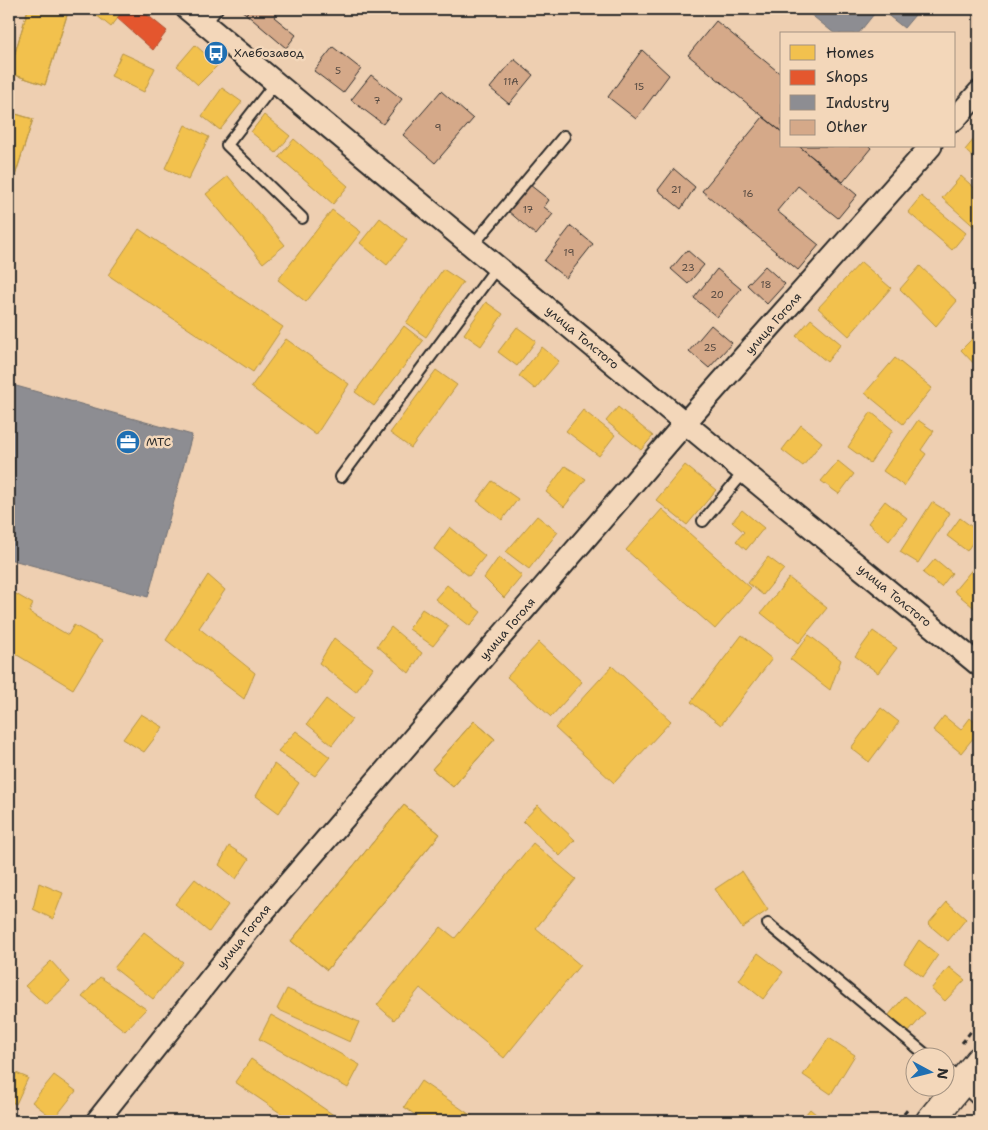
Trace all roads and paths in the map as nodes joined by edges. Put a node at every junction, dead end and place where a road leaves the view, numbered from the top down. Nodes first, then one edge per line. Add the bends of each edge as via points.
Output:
1 (187, 9) edge
2 (211, 16) edge
3 (276, 82) junction
4 (979, 92) edge
5 (956, 118) edge
6 (564, 136) dead end
7 (929, 148) edge
8 (302, 218) dead end
9 (472, 246) junction
10 (497, 267) junction
11 (685, 423) junction
12 (744, 472) junction
13 (341, 477) dead end
14 (702, 521) dead end
15 (979, 665) edge
16 (768, 924) dead end
17 (918, 1048) edge
18 (967, 1076) edge
19 (97, 1121) edge
20 (930, 1121) edge

1 - 2 street, улица Толстого
2 - 3 street, улица Толстого
3 - 8 lane via 227,145
3 - 9 street, улица Толстого
4 - 5 street
6 - 9 lane
7 - 11 street, улица Гоголя
9 - 10 street, улица Толстого
10 - 11 street, улица Толстого
10 - 13 lane
11 - 12 street, улица Толстого
11 - 19 street, улица Гоголя via 260,916
12 - 14 lane
12 - 15 street, улица Толстого
16 - 17 lane
18 - 20 main road

